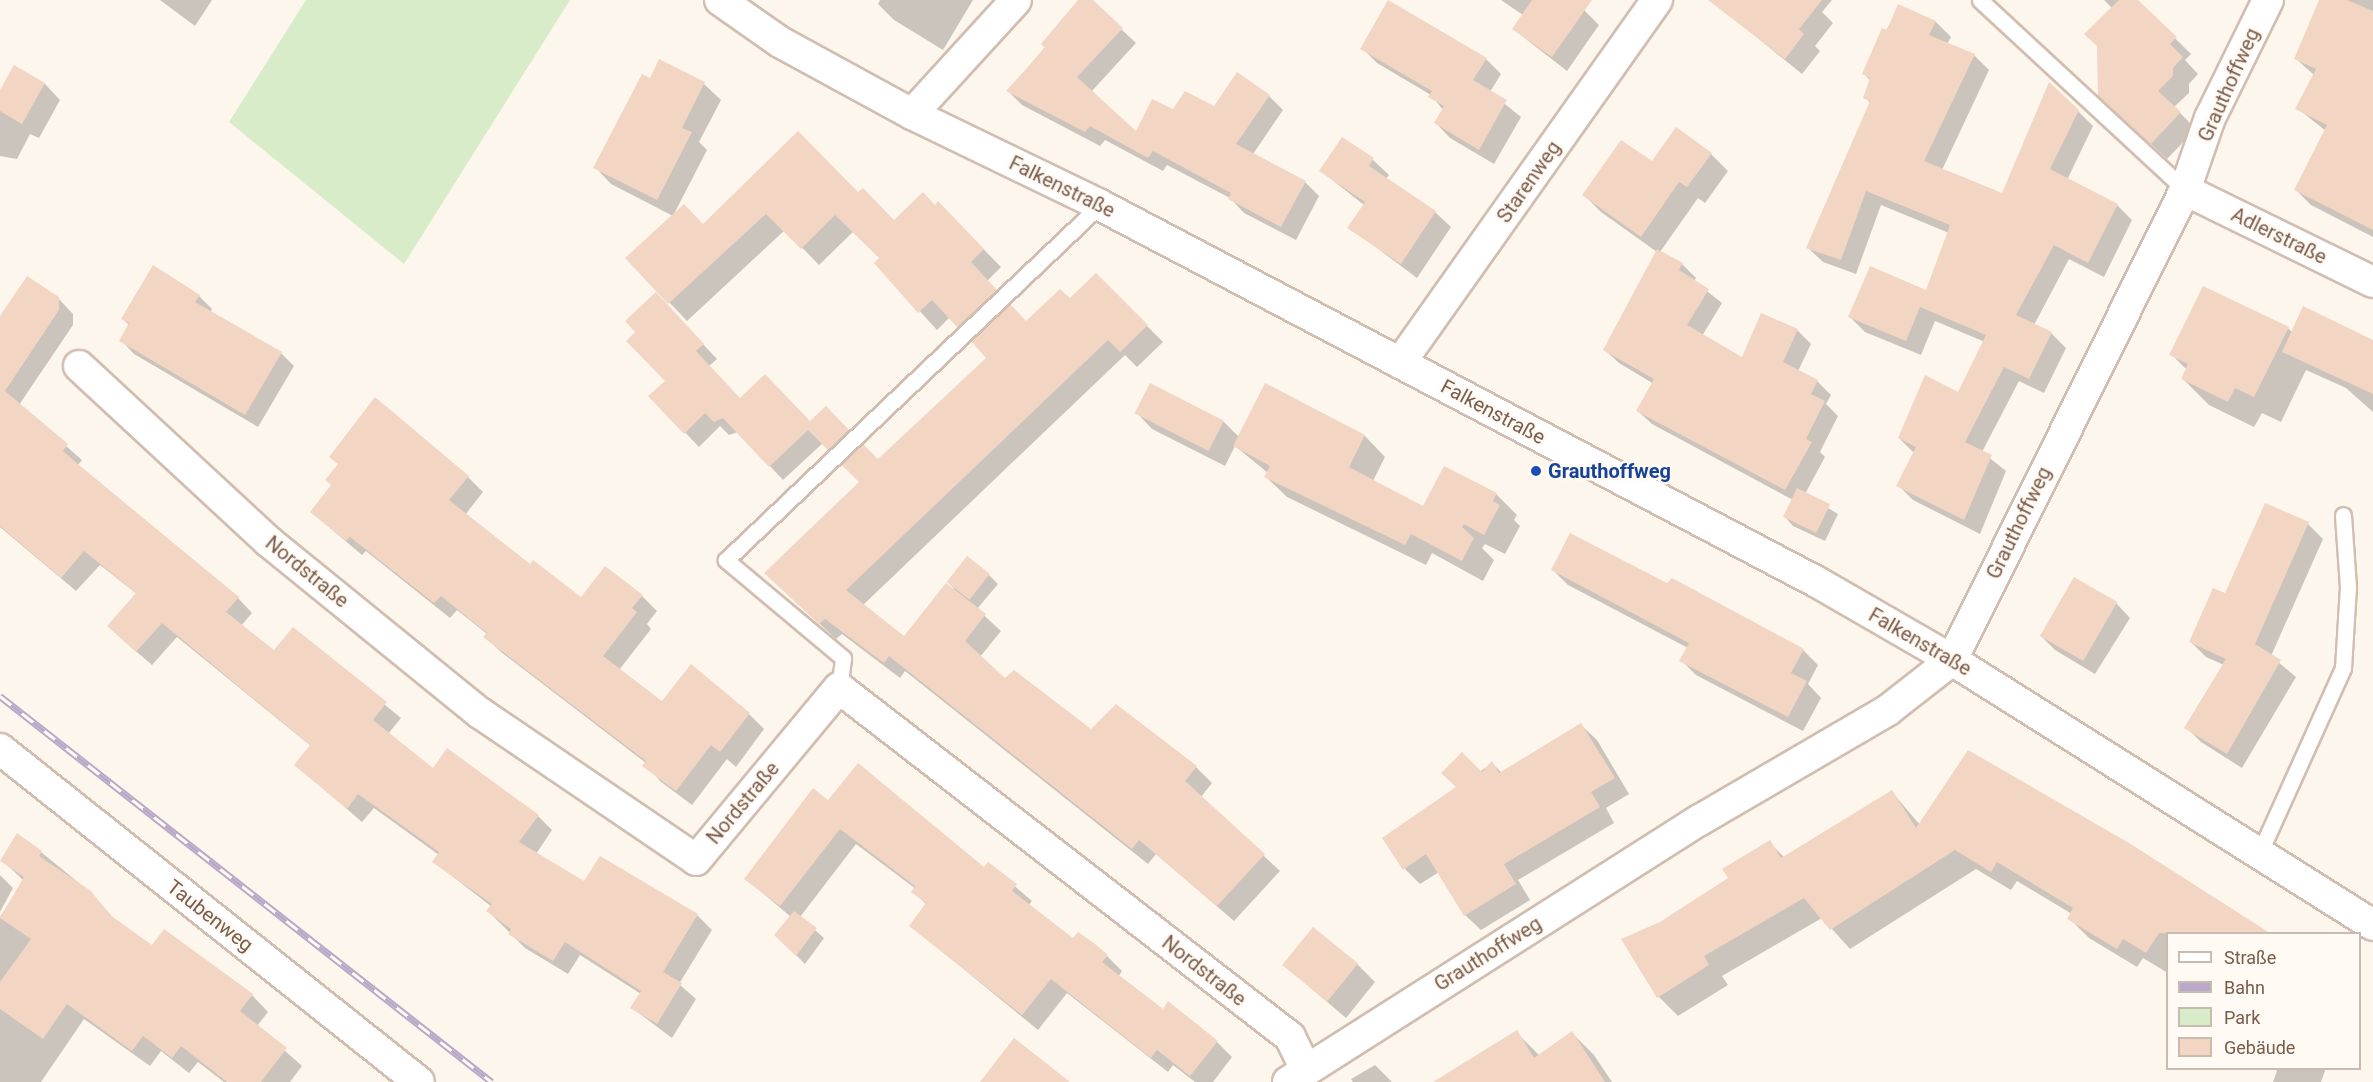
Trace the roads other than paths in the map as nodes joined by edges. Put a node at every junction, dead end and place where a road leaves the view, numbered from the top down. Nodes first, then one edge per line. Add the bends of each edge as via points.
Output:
1 (720, 0) edge
2 (1016, 0) edge
3 (1657, 0) edge
4 (1980, 0) edge
5 (2268, 0) edge
6 (912, 114) junction
7 (2186, 190) junction
8 (1100, 205) junction
9 (2373, 282) edge
10 (1400, 363) junction
11 (80, 366) dead end
12 (2343, 515) dead end
13 (1952, 660) junction
14 (839, 688) junction
15 (0, 749) edge
16 (2259, 854) junction
17 (2373, 925) edge
18 (1297, 1076) edge
19 (419, 1082) edge

1 - 6 street, Falkenstraße via 780,42
2 - 6 street
3 - 10 street, Starenweg
4 - 7 lane
5 - 7 street, Grauthoffweg via 2210,118
6 - 8 street, Falkenstraße
7 - 9 street, Adlerstraße
7 - 13 street, Grauthoffweg
8 - 10 street, Falkenstraße
8 - 14 lane via 726,560 843,658
10 - 13 street, Falkenstraße via 1817,582
11 - 14 street, Nordstraße via 268,541 480,713 696,860
12 - 16 lane via 2348,587 2343,668
13 - 16 street, Falkenstraße
13 - 18 street, Grauthoffweg via 1888,710 1700,820
14 - 18 street, Nordstraße via 1290,1036
15 - 19 street, Taubenweg
16 - 17 street, Falkenstraße

